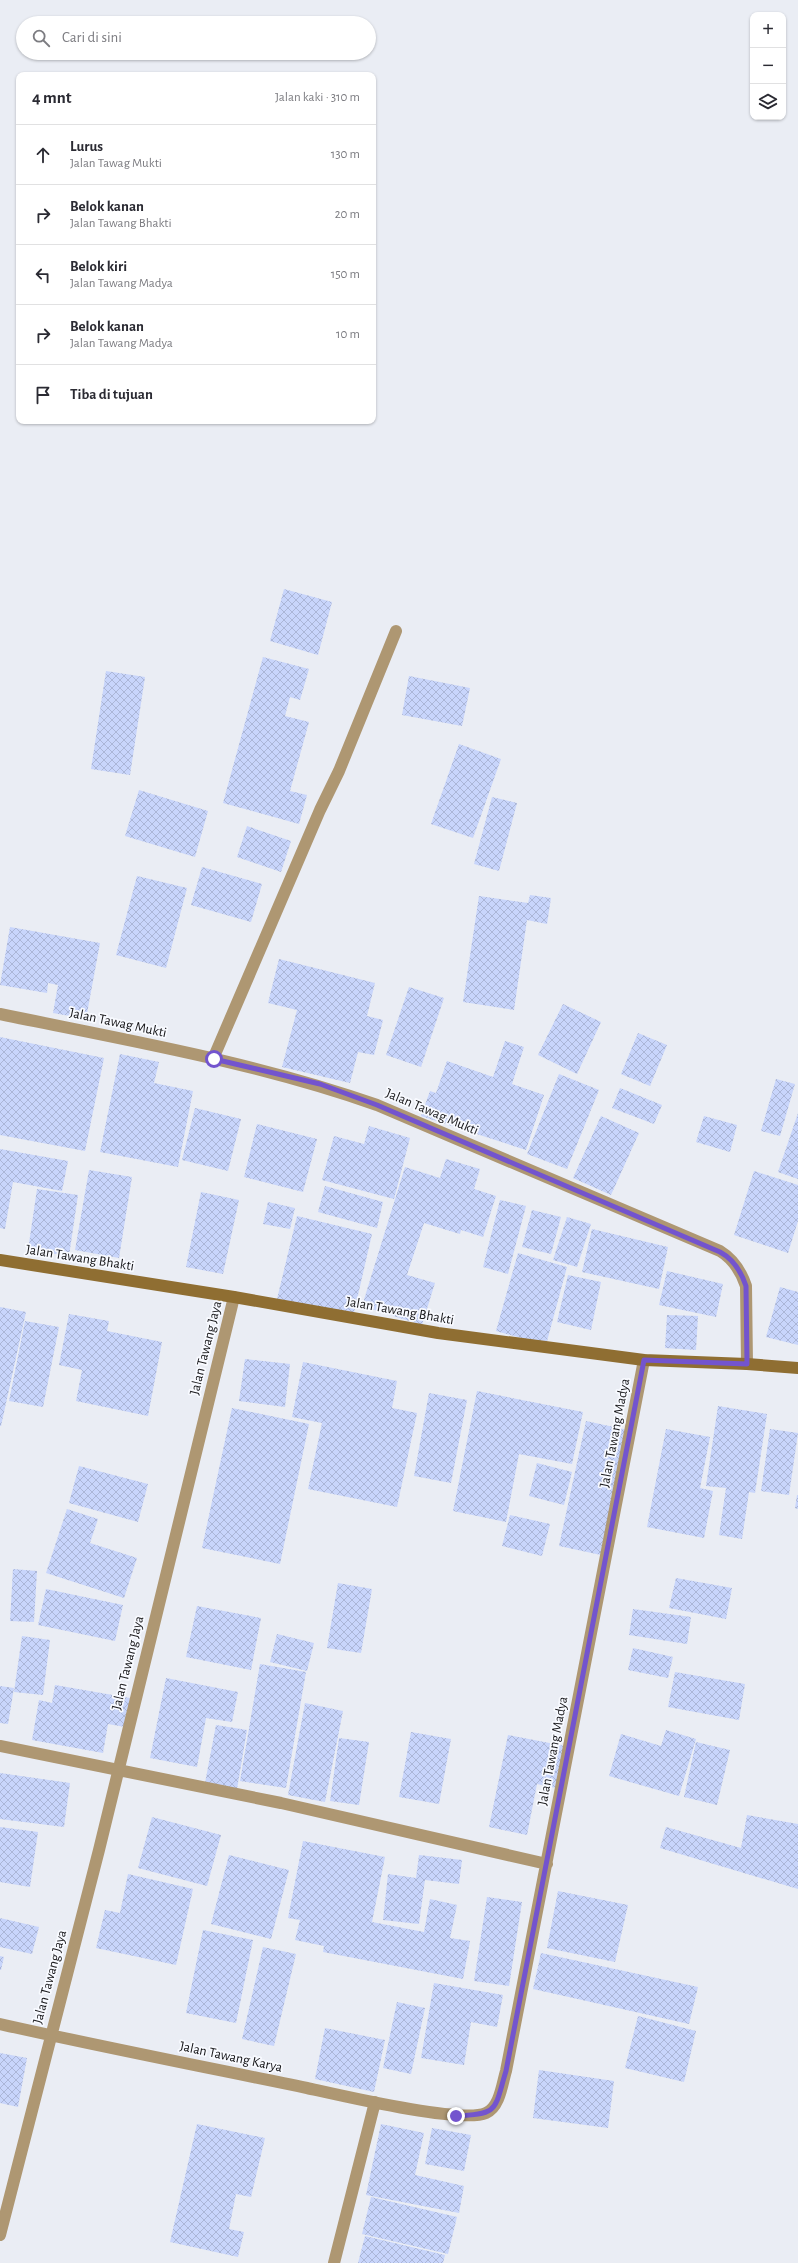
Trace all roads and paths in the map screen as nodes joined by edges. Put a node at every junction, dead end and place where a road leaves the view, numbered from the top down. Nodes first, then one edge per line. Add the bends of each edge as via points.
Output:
1 (396, 631) dead end
2 (0, 1014) edge
3 (214, 1059) junction
4 (0, 1260) edge
5 (234, 1297) junction
6 (644, 1360) junction
7 (747, 1364) junction
8 (798, 1368) edge
9 (0, 1746) edge
10 (118, 1769) junction
11 (547, 1864) junction
12 (0, 2024) edge
13 (51, 2035) junction
14 (374, 2102) junction
15 (456, 2116) joint
16 (0, 2235) edge
17 (334, 2263) edge

1 - 3 street via 339,771
2 - 3 street, Jalan Tawag Mukti
3 - 7 street, Jalan Tawag Mukti via 320,1084 377,1105 728,1256 742,1274 746,1286
4 - 5 street, Jalan Tawang Bhakti
5 - 6 street, Jalan Tawang Bhakti via 438,1333
5 - 10 street, Jalan Tawang Jaya
6 - 7 street, Jalan Tawang Bhakti
6 - 11 street, Jalan Tawang Madya
7 - 8 street, Jalan Tawang Bhakti
9 - 10 street
10 - 11 street via 281,1803
10 - 13 street, Jalan Tawang Jaya
11 - 15 street, Jalan Tawang Madya via 506,2071 496,2104 484,2114
12 - 13 street, Jalan Tawang Karya
13 - 14 street, Jalan Tawang Karya
13 - 16 street, Jalan Tawang Jaya
14 - 15 street, Jalan Tawang Karya
14 - 17 street

